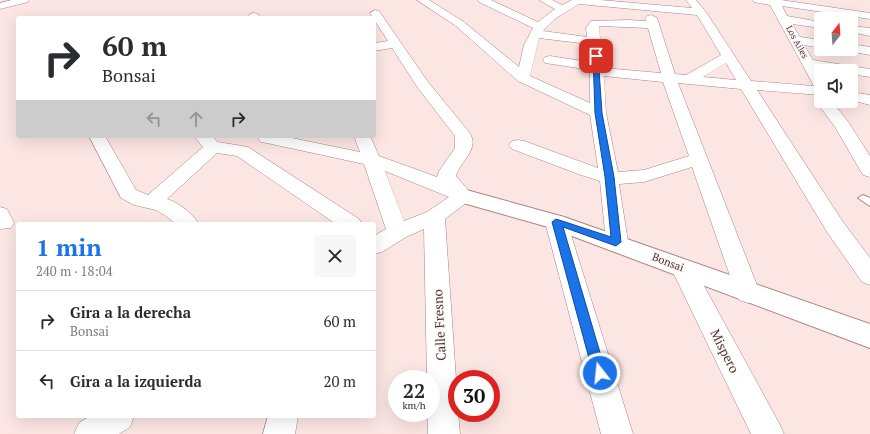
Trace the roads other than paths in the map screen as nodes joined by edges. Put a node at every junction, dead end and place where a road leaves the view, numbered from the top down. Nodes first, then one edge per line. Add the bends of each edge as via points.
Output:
1 (24, 0) edge
2 (422, 0) edge
3 (483, 0) edge
4 (544, 0) edge
5 (758, 0) edge
6 (840, 0) edge
7 (579, 1) edge
8 (775, 1) edge
9 (0, 6) edge
10 (696, 6) edge
11 (563, 9) junction
12 (834, 10) junction
13 (375, 13) dead end
14 (870, 16) edge
15 (784, 19) junction
16 (814, 24) edge
17 (858, 30) edge
18 (537, 31) junction
19 (870, 32) edge
20 (795, 40) junction
21 (594, 41) junction
22 (814, 43) edge
23 (396, 44) junction
24 (376, 47) edge
25 (858, 49) edge
26 (870, 51) edge
27 (728, 56) junction
28 (550, 60) dead end
29 (808, 63) junction
30 (597, 70) junction
31 (870, 73) edge
32 (814, 74) edge
33 (523, 78) junction
34 (669, 78) junction
35 (688, 80) junction
36 (746, 85) junction
37 (814, 96) edge
38 (858, 97) edge
39 (870, 100) edge
40 (830, 108) edge
41 (598, 113) junction
42 (98, 138) edge
43 (266, 138) edge
44 (273, 138) edge
45 (363, 138) edge
46 (208, 142) edge
47 (518, 145) dead end
48 (242, 151) junction
49 (699, 158) junction
50 (373, 160) junction
51 (870, 171) edge
52 (610, 177) junction
53 (463, 196) junction
54 (152, 202) junction
55 (434, 217) junction
56 (186, 222) edge
57 (348, 222) edge
58 (556, 222) junction
59 (398, 232) junction
60 (616, 242) junction
61 (376, 243) edge
62 (683, 268) junction
63 (870, 276) edge
64 (748, 292) junction
65 (869, 336) edge
66 (116, 418) edge
67 (127, 418) edge
68 (283, 418) edge
69 (90, 434) edge
70 (119, 434) edge
71 (279, 434) edge
72 (444, 434) edge
73 (617, 434) edge
74 (768, 434) edge

1 - 9 street
2 - 33 street via 460,24
3 - 18 street
4 - 11 street
5 - 8 street
6 - 12 street
7 - 10 street
7 - 11 street
8 - 12 street
8 - 15 street, Los Ailes
10 - 27 street
11 - 18 street
12 - 14 street
13 - 23 street
15 - 16 street
15 - 20 street, Los Ailes
17 - 19 street
18 - 21 street
18 - 33 street
20 - 22 street
20 - 29 street, Los Ailes
21 - 30 street
21 - 34 street via 592,28 595,23 652,22
23 - 24 street
23 - 53 street via 422,85 463,136 463,151 448,170 446,177
25 - 26 street
27 - 35 street
27 - 36 street
28 - 30 street via 588,66
29 - 31 street
29 - 32 street, Los Ailes
30 - 34 street
30 - 41 street
33 - 41 street
34 - 35 street
34 - 49 street
35 - 36 street
36 - 37 street via 783,88
36 - 63 street via 835,227
38 - 39 street
40 - 51 street
41 - 52 street
42 - 54 street via 128,194 135,199
43 - 48 street
44 - 50 street
45 - 50 street
46 - 48 street
46 - 54 street
47 - 52 street
48 - 57 street
49 - 52 street via 662,171 625,178
49 - 64 street
50 - 53 street
50 - 59 street
52 - 60 street
53 - 55 street
53 - 58 street, Bonsai
54 - 56 street via 176,212
55 - 59 street
55 - 72 street, Calle Fresno
58 - 60 street, Bonsai
58 - 73 street
59 - 61 street
60 - 62 street, Bonsai
62 - 64 street, Bonsai
62 - 74 street, Mispero
64 - 65 street, Bonsai
66 - 69 street
67 - 70 street
68 - 71 street

